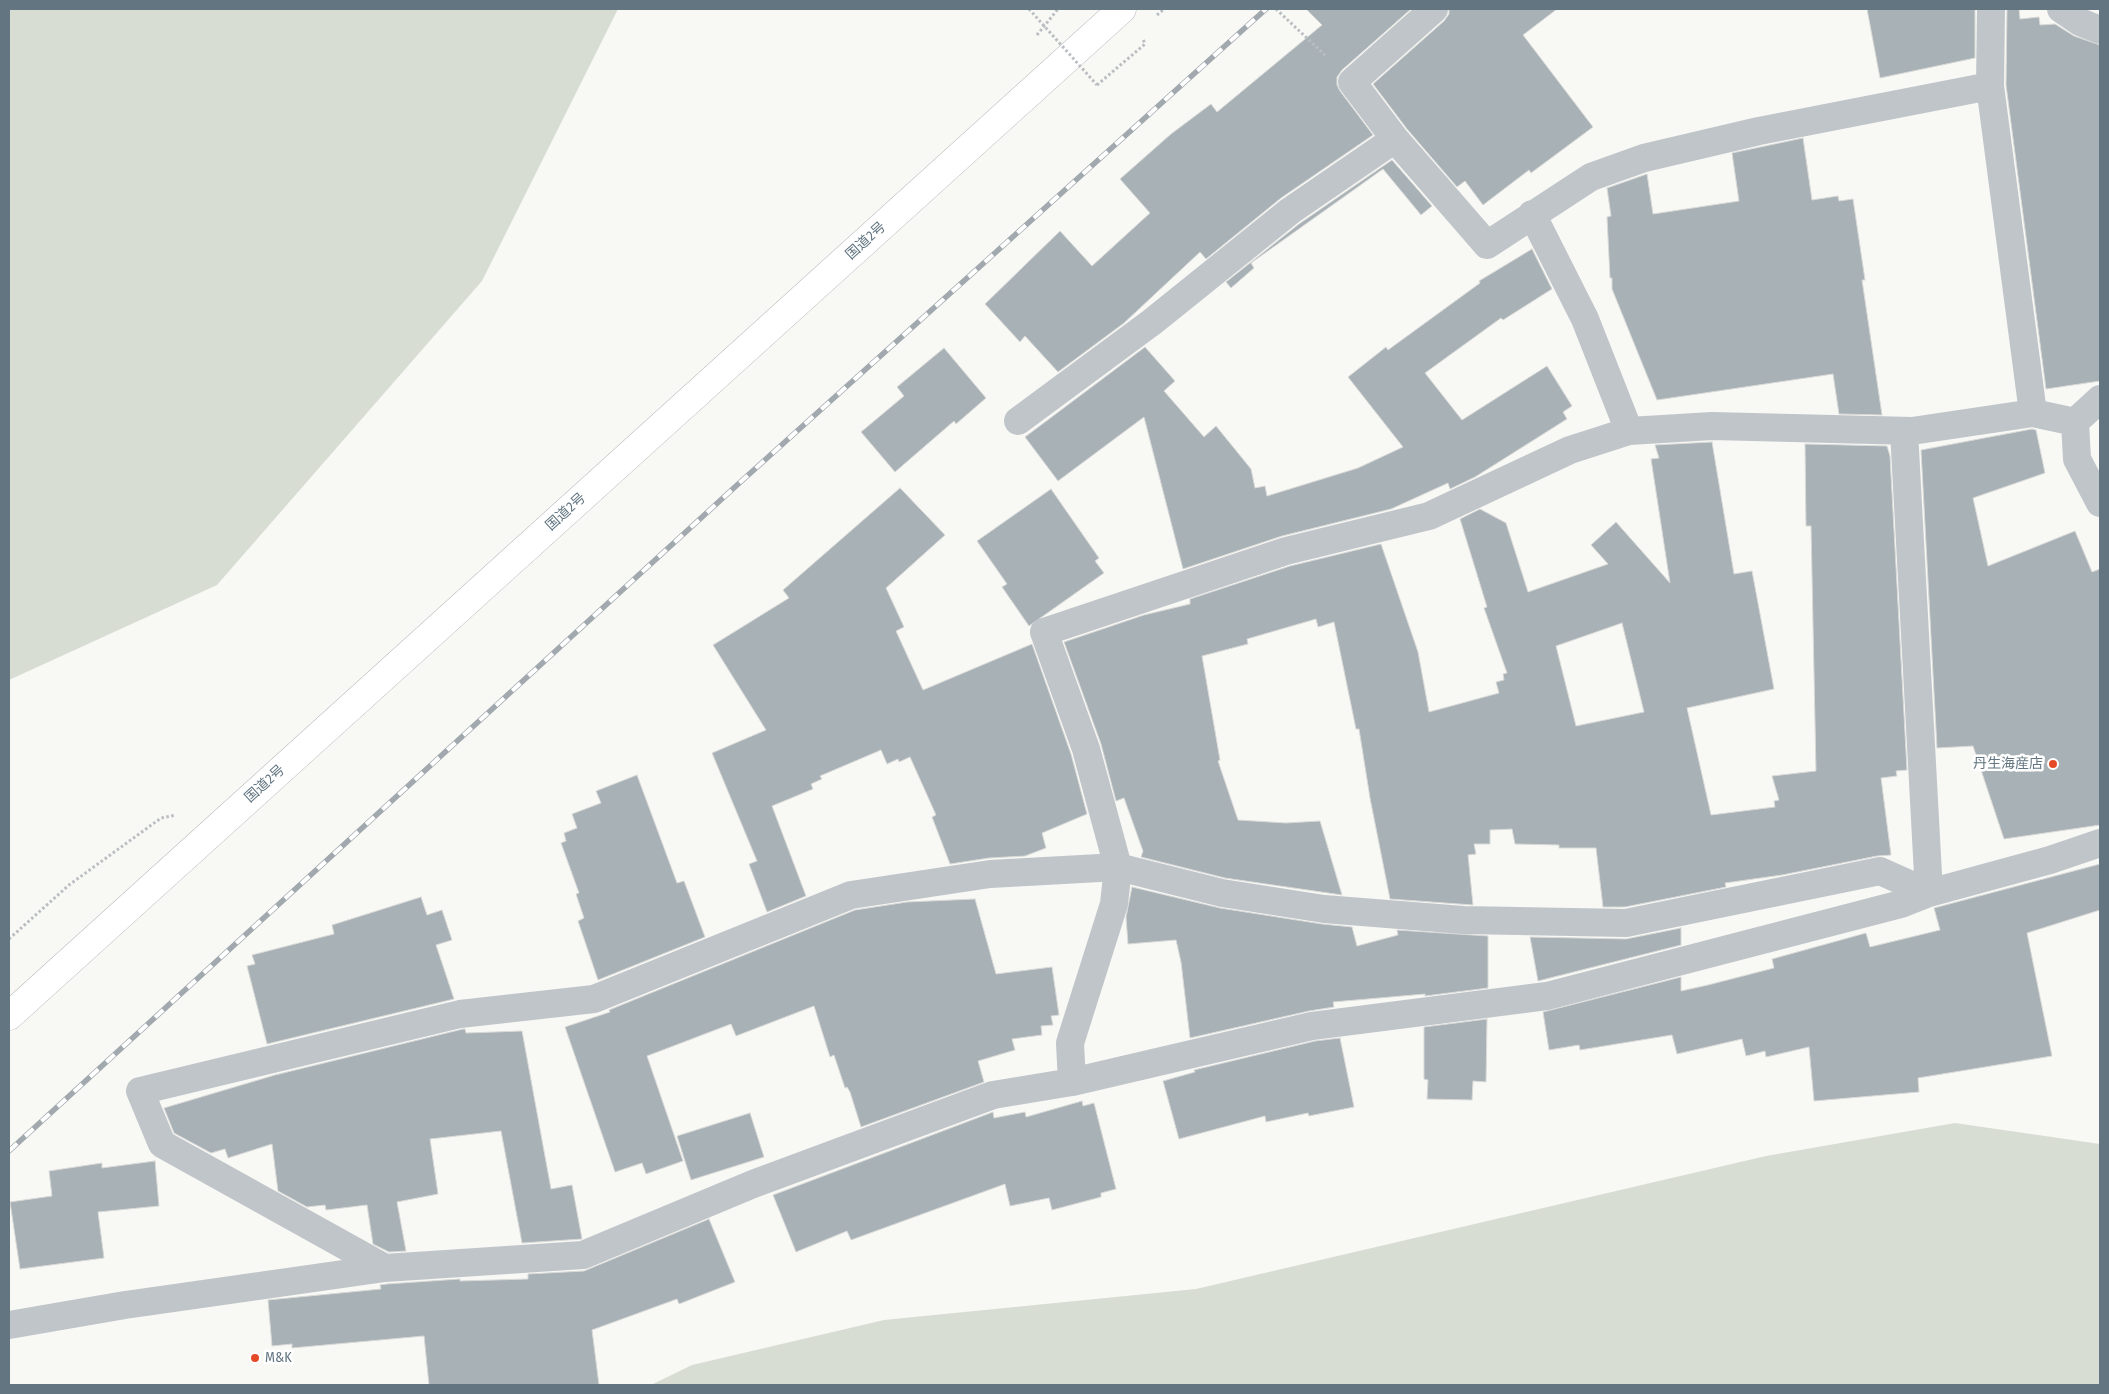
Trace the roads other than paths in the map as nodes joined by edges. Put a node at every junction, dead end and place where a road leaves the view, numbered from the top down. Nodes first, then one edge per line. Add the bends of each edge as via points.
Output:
1 (1122, 9) edge
2 (1434, 9) edge
3 (1991, 9) edge
4 (2061, 9) edge
5 (2100, 30) edge
6 (1990, 86) junction
7 (1395, 139) junction
8 (1532, 214) junction
9 (2100, 399) edge
10 (2032, 413) junction
11 (1018, 421) dead end
12 (2075, 422) junction
13 (1904, 431) junction
14 (1629, 432) junction
15 (2100, 504) edge
16 (2100, 843) edge
17 (1118, 867) junction
18 (1929, 893) junction
19 (9, 1016) edge
20 (1072, 1082) junction
21 (385, 1268) junction
22 (9, 1325) edge

1 - 19 highway, 国道2号
2 - 7 street via 1352,82
3 - 6 street
4 - 5 street
6 - 8 street via 1759,131 1644,158 1591,177
6 - 10 street
7 - 8 street via 1487,244
7 - 11 street via 1290,211 1152,322
8 - 14 street via 1585,319
9 - 12 street
10 - 12 street
10 - 13 street
12 - 15 street via 2077,459
13 - 14 street via 1712,426
13 - 18 street
14 - 17 street via 1570,450 1429,516 1286,550 1044,632 1086,749
16 - 18 street
17 - 18 street via 1222,893 1324,910 1463,920 1626,923 1880,871
17 - 20 street via 1114,904 1070,1043
17 - 21 street via 990,874 850,895 594,999 460,1014 140,1091 162,1144
18 - 20 street via 1901,904 1547,996 1312,1026
20 - 21 street via 993,1095 753,1184 583,1255
21 - 22 street via 124,1305

